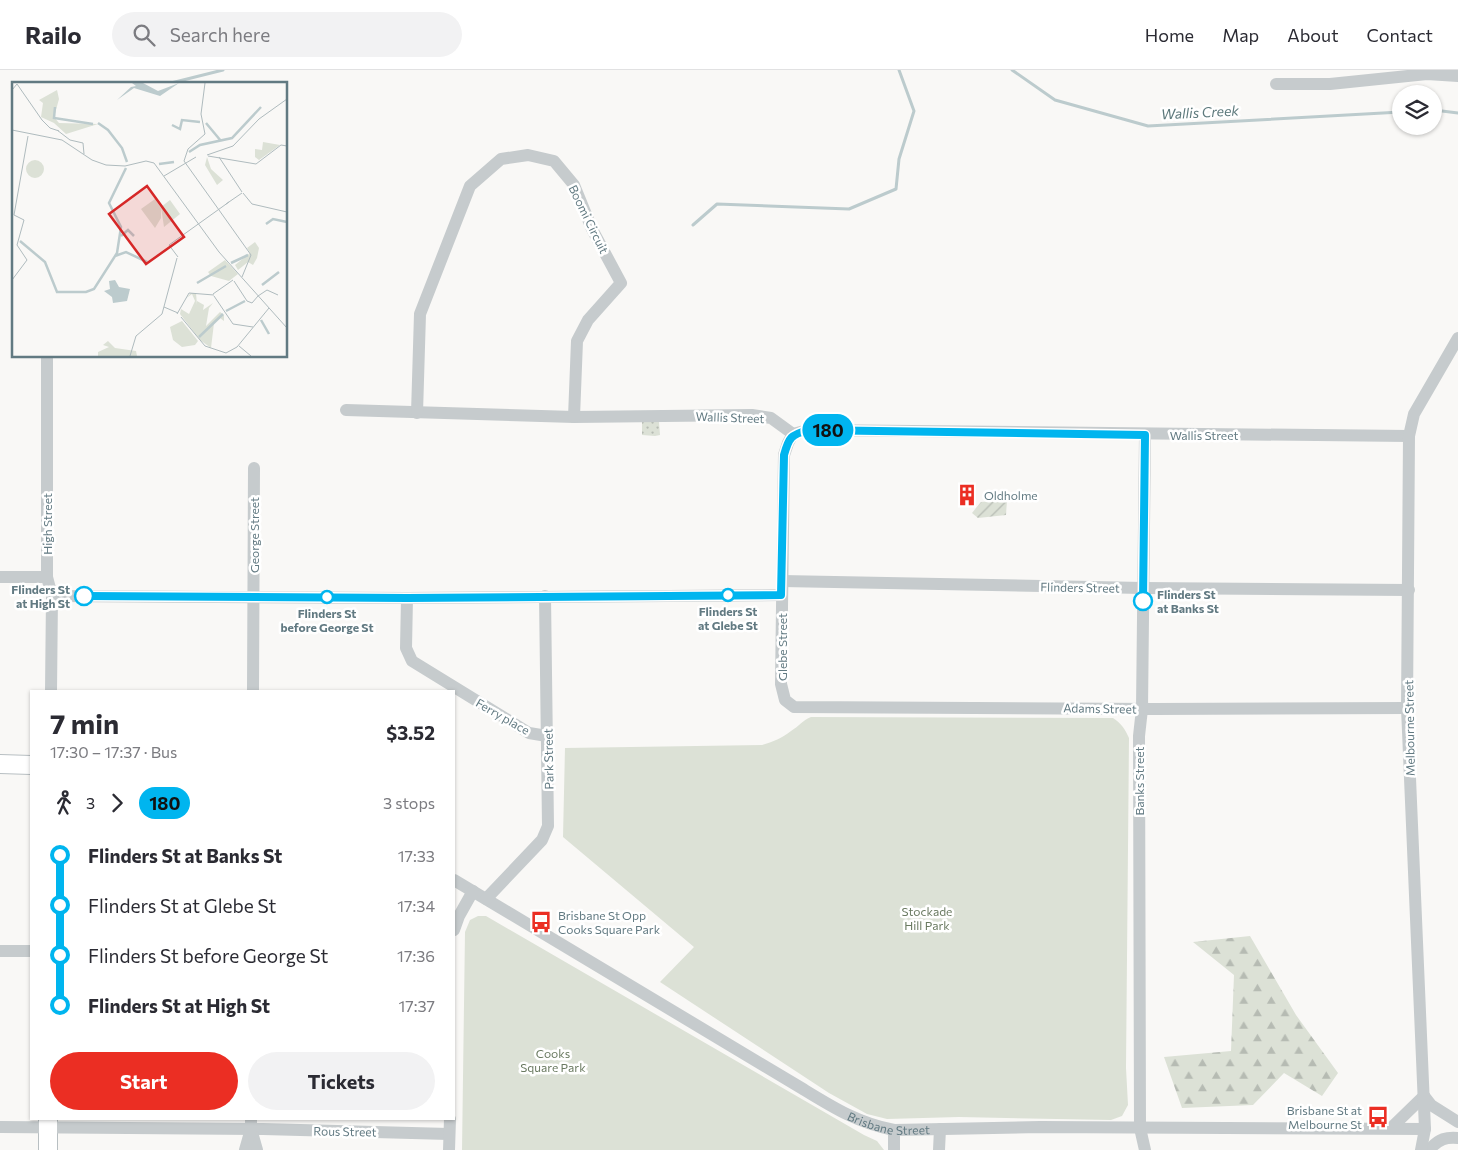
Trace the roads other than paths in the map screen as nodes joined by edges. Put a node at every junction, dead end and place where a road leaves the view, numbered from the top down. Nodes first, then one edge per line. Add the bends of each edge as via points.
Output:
1 (1458, 76) edge
2 (1276, 84) dead end
3 (1458, 338) edge
4 (47, 358) edge
5 (346, 410) dead end
6 (417, 413) junction
7 (574, 417) junction
8 (793, 434) junction
9 (1145, 435) junction
10 (1409, 436) junction
11 (254, 468) dead end
12 (0, 577) edge
13 (47, 577) junction
14 (782, 581) junction
15 (1143, 588) junction
16 (1409, 590) junction
17 (781, 595) junction
18 (52, 596) junction
19 (546, 596) junction
20 (254, 597) junction
21 (407, 598) junction
22 (51, 690) edge
23 (253, 690) edge
24 (794, 707) joint
25 (1407, 708) junction
26 (1142, 709) junction
27 (548, 736) junction
28 (0, 764) edge
29 (30, 764) edge
30 (455, 881) edge
31 (473, 891) junction
32 (486, 899) junction
33 (455, 927) edge
34 (0, 951) edge
35 (30, 951) edge
36 (1424, 1096) junction
37 (450, 1120) edge
38 (1458, 1122) edge
39 (48, 1123) edge
40 (251, 1124) edge
41 (0, 1127) edge
42 (1140, 1128) junction
43 (1391, 1128) junction
44 (940, 1129) junction
45 (1425, 1129) junction
46 (894, 1130) junction
47 (449, 1134) junction
48 (1458, 1138) edge
49 (1428, 1149) edge
50 (48, 1150) edge
51 (245, 1150) edge
52 (257, 1150) edge
53 (449, 1150) edge
54 (894, 1150) edge
55 (940, 1150) edge
56 (1135, 1150) edge
57 (1145, 1150) edge

1 - 2 street via 1427,74 1330,84
3 - 10 street, Melbourne Street via 1414,414
4 - 13 street, High Street
5 - 6 street, Wallis Street
6 - 7 street, Wallis Street
6 - 7 street, Boomi Circuit via 420,314 470,186 501,159 528,155 554,161 574,185 592,229 621,283 588,320 577,341
7 - 8 street, Wallis Street via 752,415 771,418
8 - 9 street, Wallis Street via 808,430
8 - 14 street, Glebe Street via 784,455
9 - 10 street, Wallis Street
9 - 15 street, Banks Street
10 - 16 street, Melbourne Street
11 - 20 street, George Street
12 - 13 street
13 - 18 street, High Street
14 - 15 street, Flinders Street
14 - 17 street, Glebe Street
15 - 16 street, Flinders Street
15 - 26 street, Banks Street
16 - 25 street, Melbourne Street
17 - 19 street
17 - 24 street, Glebe Street via 781,684 785,700
18 - 20 street
18 - 22 street, High Street
19 - 21 street
19 - 27 street, Park Street
20 - 21 street
20 - 23 street, George Street
21 - 27 street, Ferry place via 406,648 412,661 529,732
24 - 26 street, Adams Street
25 - 26 street, Adams Street
25 - 36 street, Melbourne Street
26 - 42 street, Banks Street via 1139,736
27 - 32 street, Park Street via 548,826 542,840
28 - 29 main road
30 - 31 street, Brisbane Street
31 - 32 street, Brisbane Street
31 - 33 street
32 - 46 street, Brisbane Street via 850,1117
34 - 35 street
36 - 38 street via 1431,1105
36 - 43 street
36 - 45 street, Melbourne Street
37 - 47 street
39 - 40 street, Rous Street
39 - 41 street, Rous Street
39 - 50 main road
40 - 47 street, Rous Street
40 - 51 street
40 - 52 street
42 - 43 street, Brisbane Street
42 - 44 street, Brisbane Street
42 - 56 street, Banks Street
42 - 57 street, Banks Street
43 - 45 street, Brisbane Street
44 - 46 street, Brisbane Street
44 - 55 street
45 - 49 street, Melbourne Street
46 - 54 street
47 - 53 street
48 - 49 street via 1445,1137

